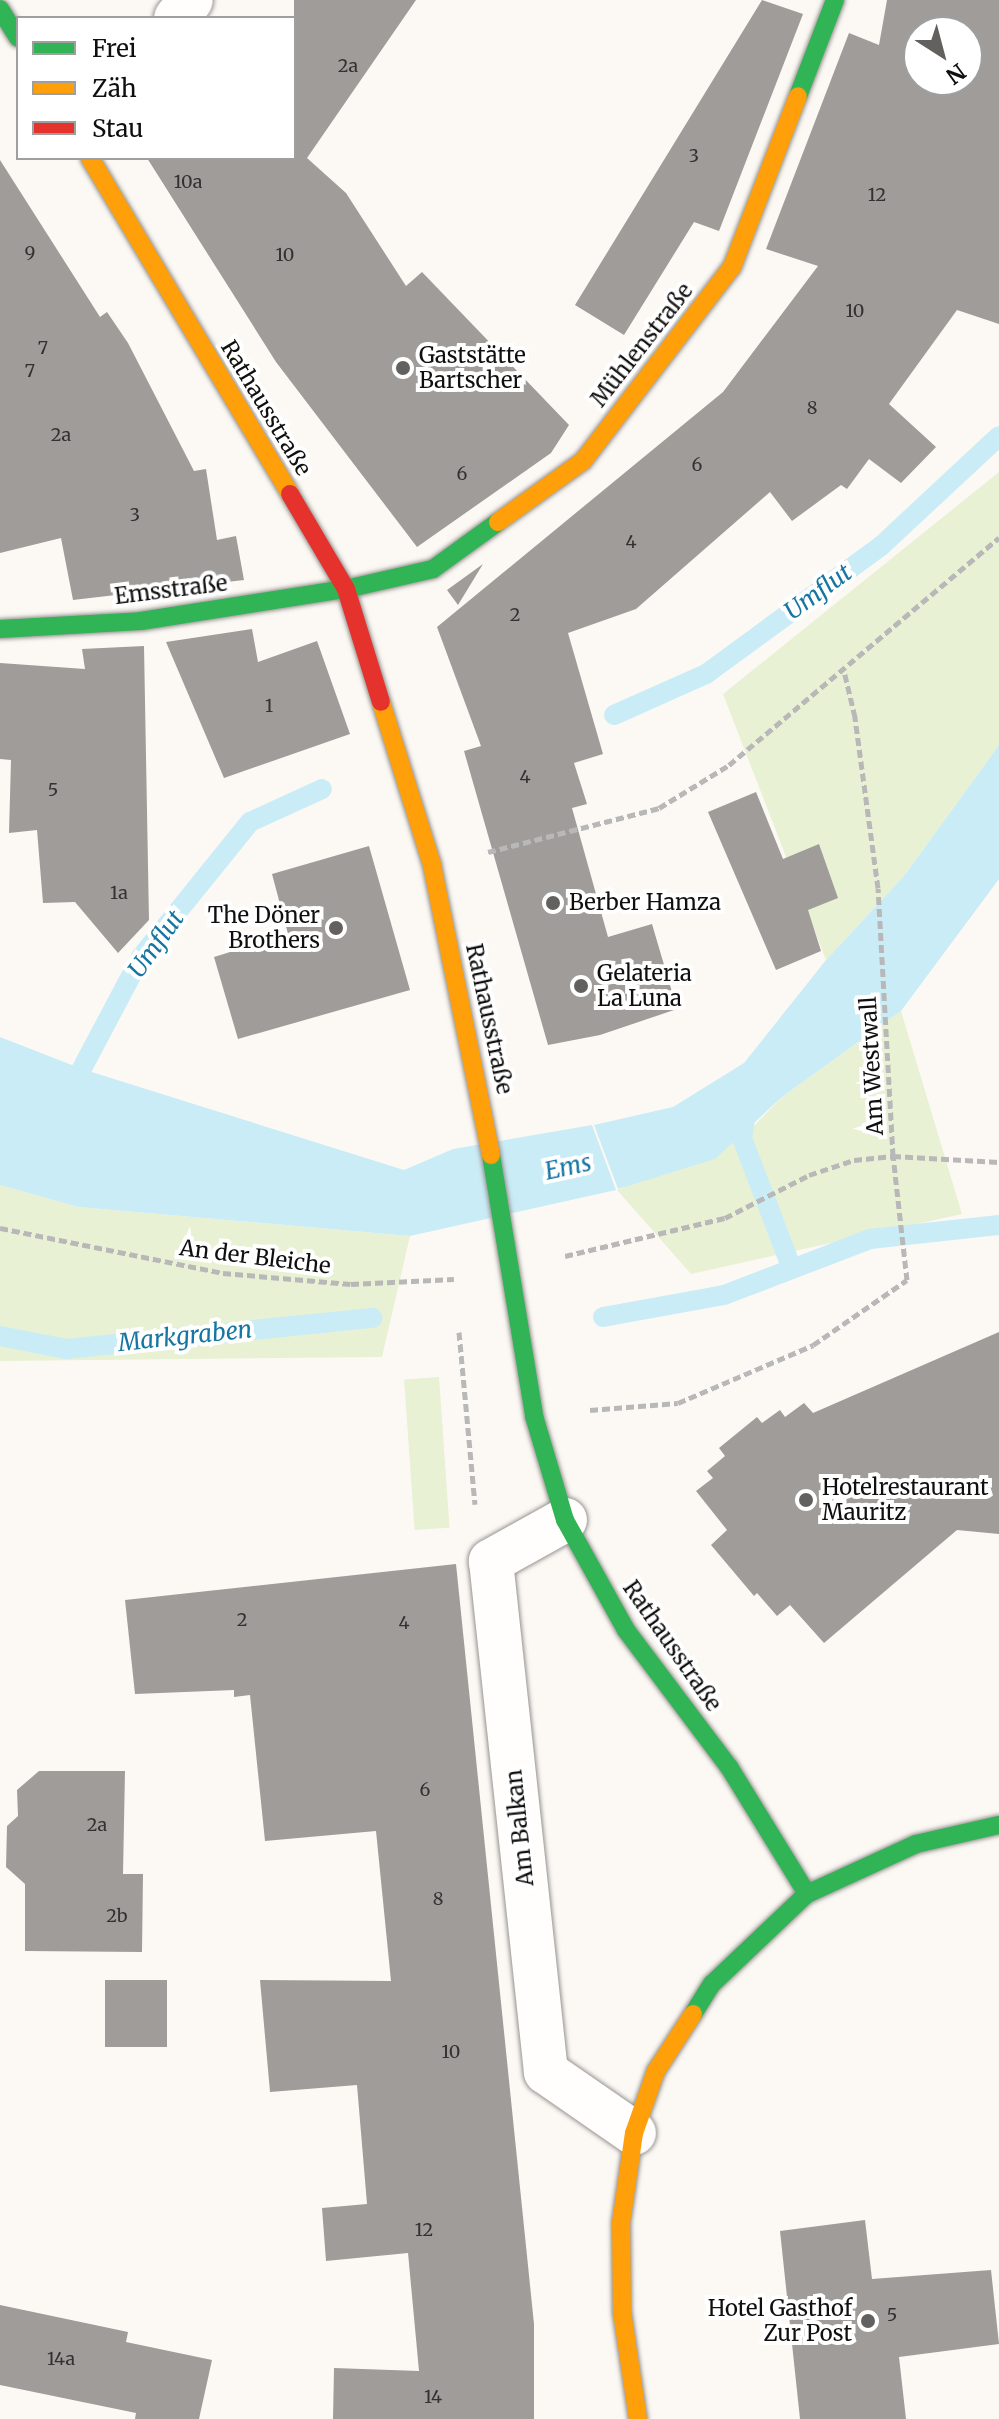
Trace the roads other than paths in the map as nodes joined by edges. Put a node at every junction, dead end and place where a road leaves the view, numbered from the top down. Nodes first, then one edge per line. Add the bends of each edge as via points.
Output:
1 (191, 0) edge
2 (835, 0) edge
3 (0, 9) edge
4 (178, 16) edge
5 (16, 35) edge
6 (91, 160) edge
7 (346, 589) junction
8 (0, 629) edge
9 (565, 1520) junction
10 (999, 1825) edge
11 (807, 1894) junction
12 (634, 2133) junction
13 (638, 2419) edge

1 - 4 street
2 - 7 street, Mühlenstraße via 732,267 583,461 433,569
3 - 5 street
6 - 7 street, Rathausstraße
7 - 8 street, Emsstraße via 141,621
7 - 9 street, Rathausstraße via 432,865 481,1096 534,1416
9 - 11 street, Rathausstraße via 626,1630 729,1767
9 - 12 street, Am Balkan via 491,1561 546,2072
10 - 11 street via 916,1844
11 - 12 street via 712,1984 656,2071
12 - 13 street via 621,2223 622,2283

